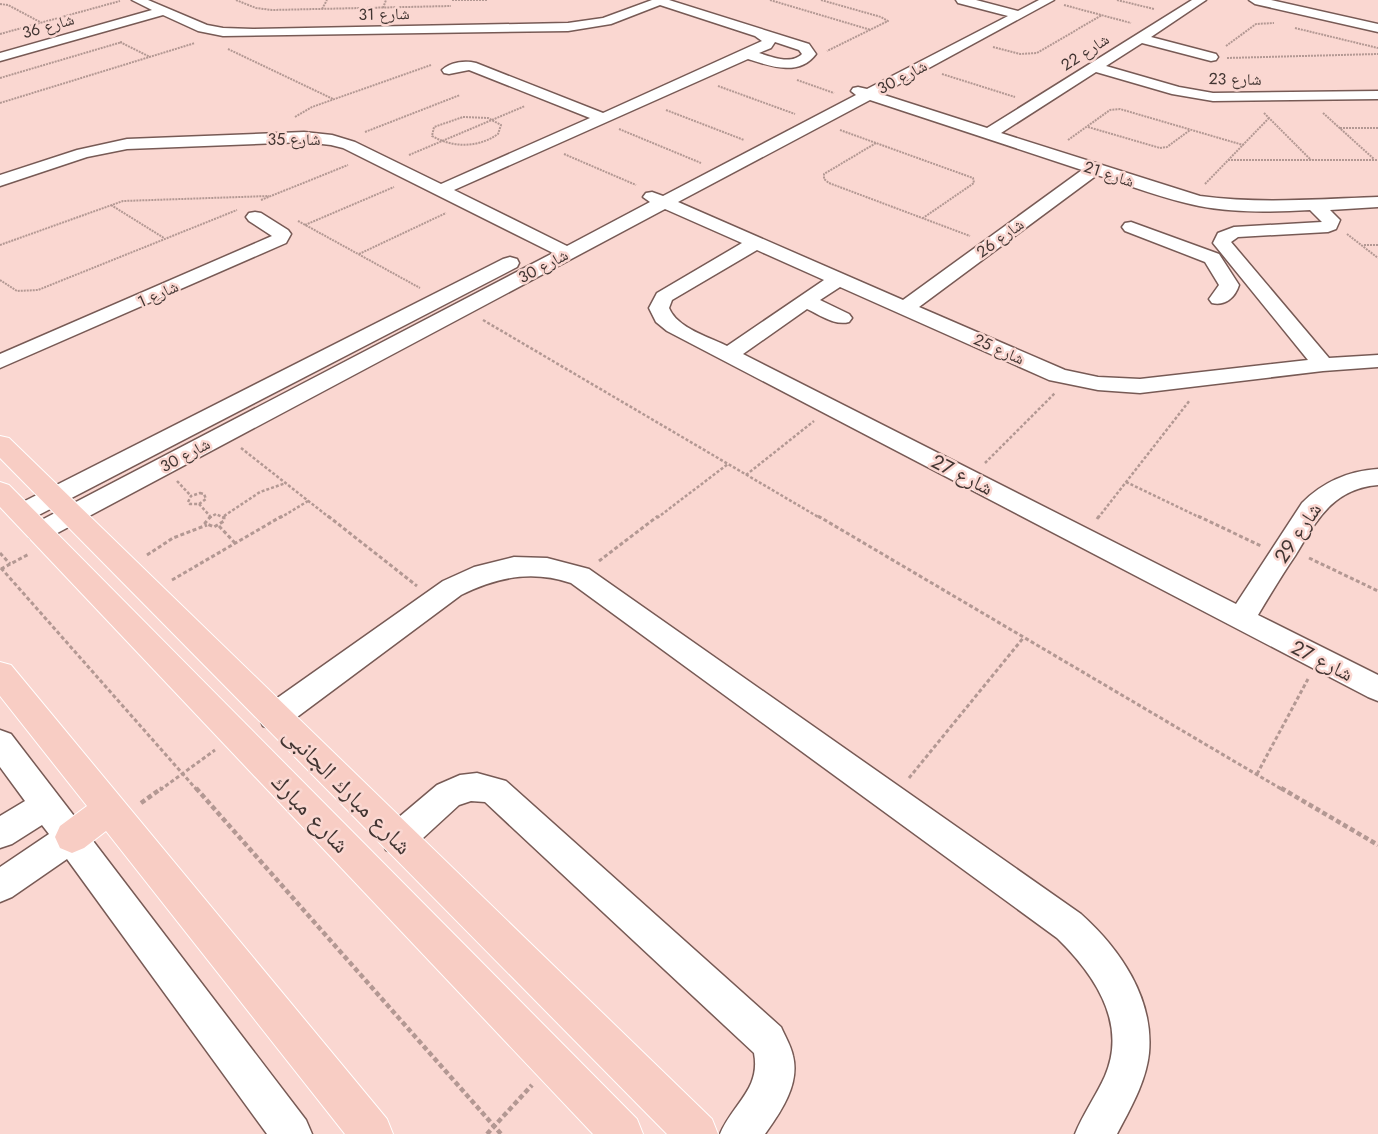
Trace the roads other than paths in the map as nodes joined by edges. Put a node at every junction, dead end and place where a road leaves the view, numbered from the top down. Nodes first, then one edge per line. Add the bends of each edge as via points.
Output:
1 (138, 0) edge
2 (962, 0) edge
3 (1173, 0) edge
4 (1255, 0) edge
5 (661, 1) edge
6 (1196, 2) edge
7 (1022, 5) edge
8 (164, 11) junction
9 (1378, 28) edge
10 (760, 33) junction
11 (1140, 38) junction
12 (747, 54) junction
13 (0, 57) edge
14 (1211, 57) road end
15 (1095, 67) junction
16 (449, 70) dead end
17 (850, 89) junction
18 (868, 95) junction
19 (1378, 95) edge
20 (295, 117) road end
21 (600, 119) junction
22 (989, 134) junction
23 (274, 138) junction
24 (1094, 168) junction
25 (0, 180) edge
26 (441, 190) junction
27 (653, 196) junction
28 (1378, 202) edge
29 (1313, 204) junction
30 (255, 207) road end
31 (1130, 227) dead end
32 (755, 243) junction
33 (534, 251) junction
34 (568, 253) junction
35 (838, 279) junction
36 (805, 301) junction
37 (905, 308) junction
38 (1278, 312) junction
39 (842, 318) dead end
40 (727, 355) junction
41 (1378, 361) edge
42 (0, 362) edge
43 (1323, 365) junction
44 (0, 444) edge
45 (1378, 477) edge
46 (61, 506) junction
47 (27, 520) edge
48 (1241, 619) junction
49 (0, 674) edge
50 (1378, 689) edge
51 (274, 716) junction
52 (0, 743) edge
53 (48, 805) junction
54 (113, 814) junction
55 (0, 833) edge
56 (72, 837) junction
57 (398, 839) junction
58 (0, 886) edge
59 (292, 1134) edge
60 (372, 1134) edge
61 (622, 1134) edge
62 (697, 1134) edge
63 (740, 1134) edge
64 (1095, 1134) edge

1 - 8 street, شارع 31
2 - 7 street
3 - 6 street
4 - 9 street
5 - 8 street, شارع 31 via 613,19 579,26 383,31 231,33 198,27
5 - 10 street
6 - 11 street, شارع 22
7 - 17 street, شارع 30
7 - 18 street, شارع 30 via 971,41
8 - 13 street, شارع 36
10 - 12 street via 769,39 768,43
10 - 12 street via 804,47 809,51 808,56 786,63
11 - 14 street
11 - 15 street, شارع 22
12 - 21 street
15 - 19 street, شارع 23 via 1185,93 1213,97
15 - 22 street, شارع 22
16 - 21 street via 471,66
17 - 18 street, شارع 21
17 - 27 street, شارع 30 via 703,164
18 - 22 street, شارع 21
18 - 27 street, شارع 30 via 817,122
20 - 23 street
21 - 26 street
22 - 24 street, شارع 21
23 - 25 street, شارع 35 via 140,142 83,152
23 - 26 street, شارع 35 via 340,141
24 - 29 street, شارع 21 via 1190,199 1243,206
24 - 37 street, شارع 26
26 - 33 street, شارع 35 via 467,203
27 - 32 street, شارع 25
27 - 33 street, شارع 30
27 - 34 street, شارع 30
28 - 29 street, شارع 21
29 - 38 street via 1331,220 1330,225 1322,228 1242,230 1224,236 1222,240 1224,247
30 - 42 street, شارع 1 via 282,234 280,239
31 - 38 street via 1212,258 1228,282 1233,298
32 - 35 street, شارع 25
32 - 40 street, شارع 27 via 670,293 660,303 660,313 667,323
33 - 34 street, شارع 35
33 - 46 street, شارع 30
34 - 46 street, شارع 30 via 224,434
35 - 36 street
35 - 37 street, شارع 25
36 - 39 street
36 - 40 street
37 - 43 street, شارع 25 via 1070,378 1098,384 1126,387
38 - 43 street
40 - 48 street, شارع 27
41 - 43 street, شارع 25
44 - 46 main road, شارع مبارك الجانبى
45 - 48 street, شارع 29 via 1342,485 1320,499
46 - 47 street, شارع 30
46 - 51 main road, شارع مبارك الجانبى
47 - 61 main road, شارع مبارك
48 - 50 street, شارع 27
49 - 54 main road
51 - 57 main road, شارع مبارك الجانبى
51 - 64 street via 466,580 499,568 533,565 580,576 1086,940 1113,976 1123,997 1131,1038 1130,1058 1124,1077
52 - 53 street
53 - 55 street
53 - 56 street
54 - 56 main road
54 - 60 main road
56 - 58 street
56 - 59 street
57 - 62 main road, شارع مبارك الجانبى
57 - 63 street via 456,790 474,786 495,791 768,1040 776,1060 774,1083

